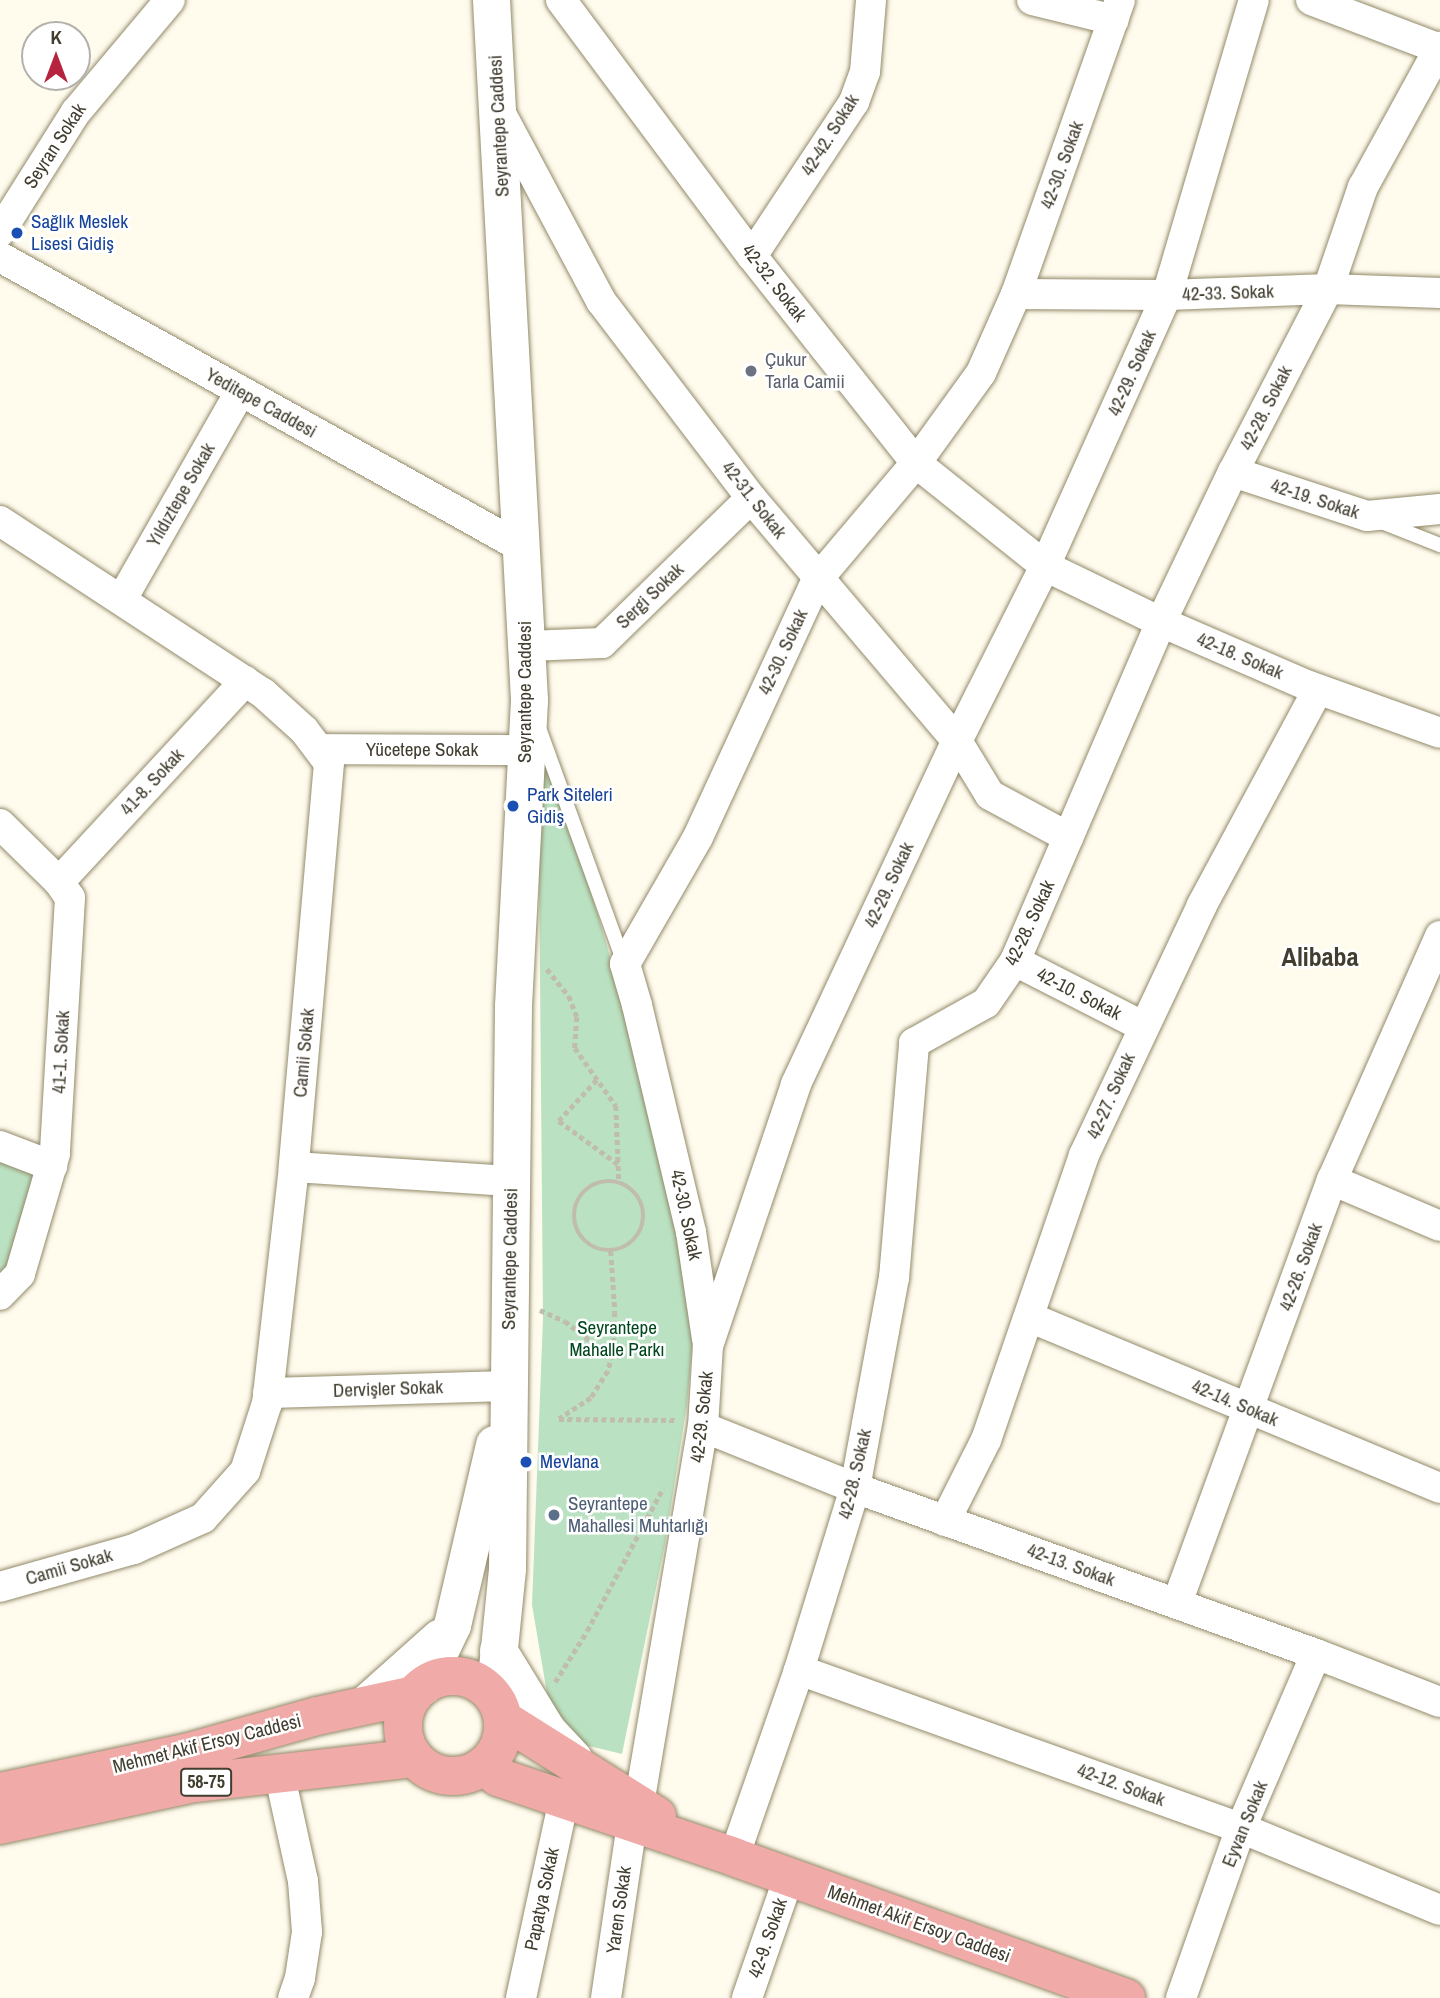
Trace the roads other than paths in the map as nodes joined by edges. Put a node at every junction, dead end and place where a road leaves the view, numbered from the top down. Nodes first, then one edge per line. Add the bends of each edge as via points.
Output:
1 (170, 0) edge
2 (491, 0) edge
3 (561, 0) edge
4 (871, 0) edge
5 (1032, 0) edge
6 (1254, 0) edge
7 (1324, 2) edge
8 (1117, 10) edge
9 (1440, 48) edge
10 (499, 110) junction
11 (0, 232) edge
12 (752, 256) junction
13 (0, 257) edge
14 (1328, 289) junction
15 (1440, 293) edge
16 (1016, 294) junction
17 (1167, 295) junction
18 (240, 392) junction
19 (916, 463) junction
20 (1233, 472) junction
21 (751, 498) junction
22 (1440, 509) edge
23 (1367, 516) junction
24 (0, 521) edge
25 (1440, 545) edge
26 (523, 548) junction
27 (1045, 566) junction
28 (817, 580) junction
29 (122, 599) junction
30 (1161, 622) junction
31 (527, 646) junction
32 (245, 681) junction
33 (1318, 690) junction
34 (529, 700) junction
35 (1440, 733) edge
36 (957, 741) junction
37 (318, 750) junction
38 (526, 750) junction
39 (0, 824) edge
40 (1068, 837) junction
41 (59, 882) junction
42 (1440, 936) edge
43 (1015, 961) junction
44 (625, 964) junction
45 (1432, 977) edge
46 (1142, 1027) junction
47 (0, 1146) edge
48 (52, 1166) junction
49 (295, 1167) junction
50 (1332, 1180) junction
51 (510, 1181) junction
52 (1440, 1226) edge
53 (0, 1295) edge
54 (1029, 1317) junction
55 (708, 1346) junction
56 (509, 1385) junction
57 (268, 1393) junction
58 (1249, 1410) junction
59 (693, 1424) junction
60 (855, 1488) junction
61 (1440, 1488) edge
62 (945, 1521) junction
63 (0, 1587) edge
64 (1177, 1603) junction
65 (453, 1625) junction
66 (1316, 1654) junction
67 (799, 1670) junction
68 (419, 1690) junction
69 (1440, 1702) edge
70 (366, 1703) junction
71 (511, 1709) junction
72 (414, 1758) junction
73 (484, 1766) junction
74 (279, 1772) junction
75 (573, 1784) junction
76 (0, 1792) edge
77 (636, 1814) junction
78 (0, 1825) edge
79 (1241, 1828) junction
80 (723, 1853) junction
81 (789, 1877) junction
82 (1440, 1910) edge
83 (293, 1998) edge
84 (521, 1998) edge
85 (606, 1998) edge
86 (747, 1998) edge
87 (1126, 1998) edge
88 (1181, 1998) edge

1 - 11 street, Seyran Sokak via 76,112
2 - 10 street, Seyrantepe Caddesi
3 - 12 street, 42-32. Sokak
4 - 12 street, 42-42. Sokak via 864,72 854,102
5 - 8 street
6 - 17 street, 42-29. Sokak
7 - 9 street
8 - 16 street, 42-30. Sokak
9 - 14 street, 42-28. Sokak via 1363,187
10 - 21 street, 42-31. Sokak via 601,301
10 - 26 street, Seyrantepe Caddesi
12 - 19 street, 42-32. Sokak
13 - 18 street, Yeditepe Caddesi
14 - 15 street, 42-33. Sokak
14 - 17 street, 42-33. Sokak
14 - 20 street, 42-28. Sokak
16 - 17 street, 42-33. Sokak
16 - 19 street, 42-30. Sokak via 981,373
17 - 27 street, 42-29. Sokak
18 - 26 street, Yeditepe Caddesi
18 - 29 street, Yıldıztepe Sokak
19 - 27 street, 42-32. Sokak
19 - 28 street, 42-30. Sokak
20 - 23 street, 42-19. Sokak
20 - 30 street, 42-28. Sokak
21 - 28 street, 42-31. Sokak
21 - 31 street, Sergi Sokak via 602,643
22 - 23 street, 42-19. Sokak
23 - 25 lane
24 - 29 street, Camii Sokak
26 - 31 street, Seyrantepe Caddesi
27 - 30 street, 42-18. Sokak
27 - 36 street, 42-29. Sokak
28 - 36 street, 42-31. Sokak
28 - 44 street, 42-30. Sokak via 698,837
29 - 32 street, Camii Sokak
30 - 33 street, 42-18. Sokak
30 - 40 street, 42-28. Sokak
31 - 34 street, Seyrantepe Caddesi
32 - 37 street, Camii Sokak via 304,730
32 - 41 street, 41-8. Sokak
33 - 35 street, 42-18. Sokak
33 - 46 street, 42-27. Sokak
34 - 38 street, Seyrantepe Caddesi
34 - 44 lane
36 - 40 street, 42-31. Sokak via 990,795
36 - 55 street, 42-29. Sokak via 796,1084
37 - 38 street, Yücetepe Sokak
37 - 49 street, Camii Sokak via 329,763
38 - 51 street, Seyrantepe Caddesi
39 - 41 street, 41-1. Sokak
40 - 43 street, 42-28. Sokak
41 - 48 street, 41-1. Sokak via 70,898
42 - 45 street, 42-26. Sokak
43 - 46 street, 42-10. Sokak
43 - 60 street, 42-28. Sokak via 986,1003 914,1043 894,1278
44 - 55 street, 42-30. Sokak via 691,1232
45 - 50 street, 42-26. Sokak
46 - 54 street, 42-27. Sokak via 1084,1155
47 - 48 street
48 - 53 street, 41-1. Sokak via 20,1274
49 - 51 street
49 - 57 street, Camii Sokak
50 - 52 street
50 - 58 street, 42-26. Sokak
51 - 56 street, Seyrantepe Caddesi
54 - 58 street, 42-14. Sokak
54 - 62 street, 42-27. Sokak via 986,1440
55 - 59 street, 42-29. Sokak
56 - 57 street, Dervişler Sokak
56 - 65 street, Seyrantepe Caddesi
56 - 71 street, Seyrantepe Caddesi via 507,1569 498,1650
57 - 63 street, Camii Sokak via 245,1471 203,1518 134,1549
58 - 61 street, 42-14. Sokak
58 - 64 street, 42-26. Sokak
59 - 60 street, 42-13. Sokak
59 - 77 street, 42-29. Sokak
60 - 62 street, 42-13. Sokak
60 - 67 street, 42-28. Sokak
62 - 64 street, 42-13. Sokak
64 - 66 street, 42-13. Sokak
65 - 68 street, Seyrantepe Caddesi
65 - 70 street
66 - 69 street, 42-13. Sokak
66 - 79 street, Eyvan Sokak
67 - 79 street, 42-12. Sokak
67 - 80 street, 42-28. Sokak
68 - 70 main road, Mehmet Akif Ersoy Caddesi
68 - 71 main road via 444,1677 460,1676 482,1685
68 - 72 main road via 407,1705 403,1729
70 - 76 main road, Mehmet Akif Ersoy Caddesi via 189,1752
71 - 73 main road via 497,1750
71 - 75 main road, Mehmet Akif Ersoy Caddesi
72 - 73 main road via 427,1769 450,1776
72 - 74 main road, Mehmet Akif Ersoy Caddesi / 58-75
73 - 75 main road, Mehmet Akif Ersoy Caddesi via 498,1777
74 - 78 main road, Mehmet Akif Ersoy Caddesi / 58-75 via 195,1783
74 - 83 street via 303,1881 307,1932
75 - 77 main road, Mehmet Akif Ersoy Caddesi
75 - 84 street, Papatya Sokak
77 - 80 main road, Mehmet Akif Ersoy Caddesi
77 - 85 street, Yaren Sokak
79 - 82 street, 42-12. Sokak
79 - 88 street, Eyvan Sokak
80 - 81 main road, Mehmet Akif Ersoy Caddesi
81 - 86 street, 42-9. Sokak
81 - 87 main road, Mehmet Akif Ersoy Caddesi

